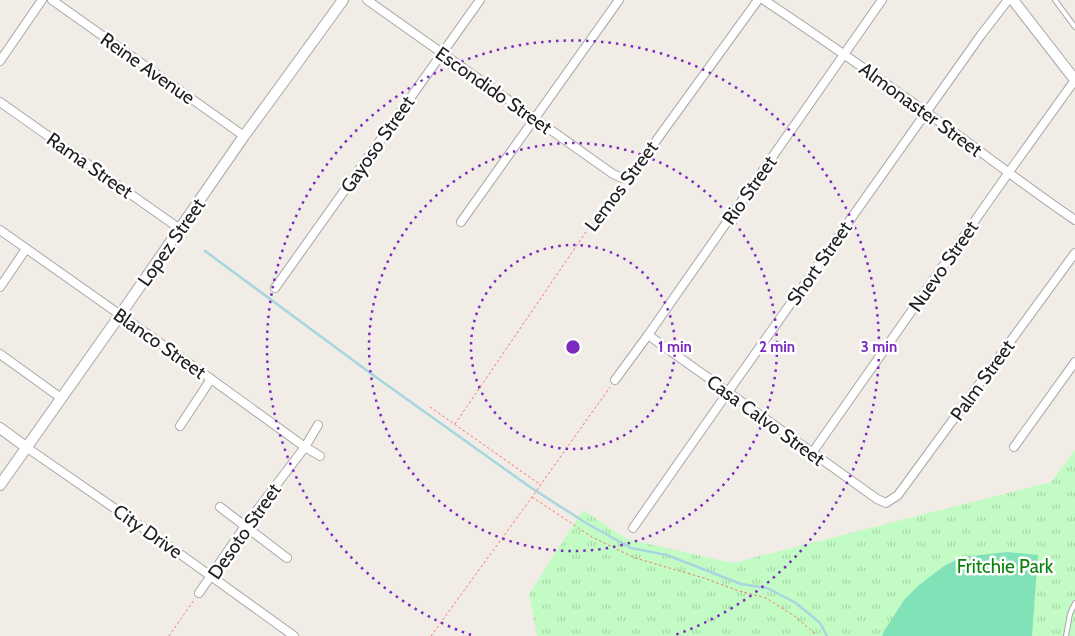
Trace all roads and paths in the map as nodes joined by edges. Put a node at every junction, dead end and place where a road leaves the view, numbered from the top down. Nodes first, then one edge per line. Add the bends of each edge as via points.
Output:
1 (42, 0) edge
2 (52, 0) edge
3 (343, 0) edge
4 (367, 0) edge
5 (480, 0) edge
6 (618, 0) edge
7 (758, 0) edge
8 (764, 0) edge
9 (882, 0) edge
10 (1008, 0) edge
11 (1013, 0) edge
12 (1055, 0) edge
13 (1075, 27) edge
14 (442, 53) junction
15 (844, 54) junction
16 (0, 61) edge
17 (1075, 80) edge
18 (0, 102) edge
19 (926, 113) junction
20 (534, 118) junction
21 (244, 136) junction
22 (1008, 172) junction
23 (622, 178) junction
24 (1075, 220) edge
25 (461, 222) dead end
26 (180, 229) junction
27 (0, 230) edge
28 (26, 249) junction
29 (1075, 253) edge
30 (0, 287) edge
31 (275, 288) dead end
32 (120, 316) junction
33 (648, 336) junction
34 (0, 354) edge
35 (1075, 362) edge
36 (211, 379) junction
37 (615, 380) joint
38 (728, 392) junction
39 (61, 398) junction
40 (430, 407) dead end
41 (455, 424) junction
42 (318, 425) dead end
43 (180, 426) dead end
44 (0, 428) edge
45 (26, 446) junction
46 (304, 447) junction
47 (1014, 447) dead end
48 (812, 453) junction
49 (320, 456) dead end
50 (0, 484) edge
51 (541, 486) junction
52 (532, 497) junction
53 (886, 503) joint
54 (220, 507) dead end
55 (245, 526) junction
56 (633, 528) dead end
57 (287, 558) dead end
58 (211, 576) junction
59 (199, 593) joint
60 (1075, 603) edge
61 (169, 636) edge
62 (294, 636) edge
63 (431, 636) edge
64 (815, 636) edge
65 (1066, 636) edge

1 - 16 street
2 - 21 street, Reine Avenue
3 - 21 street, Lopez Street
4 - 14 street, Escondido Street
5 - 14 street, Gayoso Street
6 - 20 street
7 - 23 street, Lemos Street via 632,174
8 - 15 street, Almonaster Street
9 - 15 street, Rio Street
10 - 19 street, Short Street
11 - 17 street
12 - 13 lane
14 - 20 street, Escondido Street
14 - 31 street, Gayoso Street
15 - 19 street, Almonaster Street
15 - 33 street, Rio Street
17 - 22 street, Nuevo Street
18 - 26 street, Rama Street
19 - 22 street, Almonaster Street
19 - 38 street, Short Street
20 - 23 street, Escondido Street
20 - 25 street
21 - 26 street, Lopez Street
22 - 24 street, Almonaster Street
22 - 48 street, Nuevo Street
23 - 41 path, Lemos Street
26 - 32 street, Lopez Street
27 - 28 street, Blanco Street
28 - 30 street
28 - 32 street, Blanco Street
29 - 53 street, Palm Street via 898,495
32 - 36 street, Blanco Street
32 - 39 street, Lopez Street
33 - 37 street, Rio Street
33 - 38 street, Casa Calvo Street
34 - 39 street
35 - 47 street
36 - 43 street
36 - 46 street, Blanco Street
37 - 51 path
38 - 48 street, Casa Calvo Street
38 - 56 street, Short Street
39 - 45 street, Lopez Street
40 - 41 path
41 - 51 path
42 - 46 street, Desoto Street
44 - 45 street, City Drive
45 - 50 street, Lopez Street
45 - 58 street, City Drive
46 - 49 street, Blanco Street
46 - 55 street, Desoto Street
48 - 53 street, Casa Calvo Street
51 - 52 path
52 - 63 path
52 - 64 path via 592,537 635,558 766,598 796,617
54 - 55 street
55 - 57 street
55 - 58 street, Desoto Street
58 - 59 street, Desoto Street
58 - 62 street, City Drive
59 - 61 path, Desoto Street
60 - 65 lane

